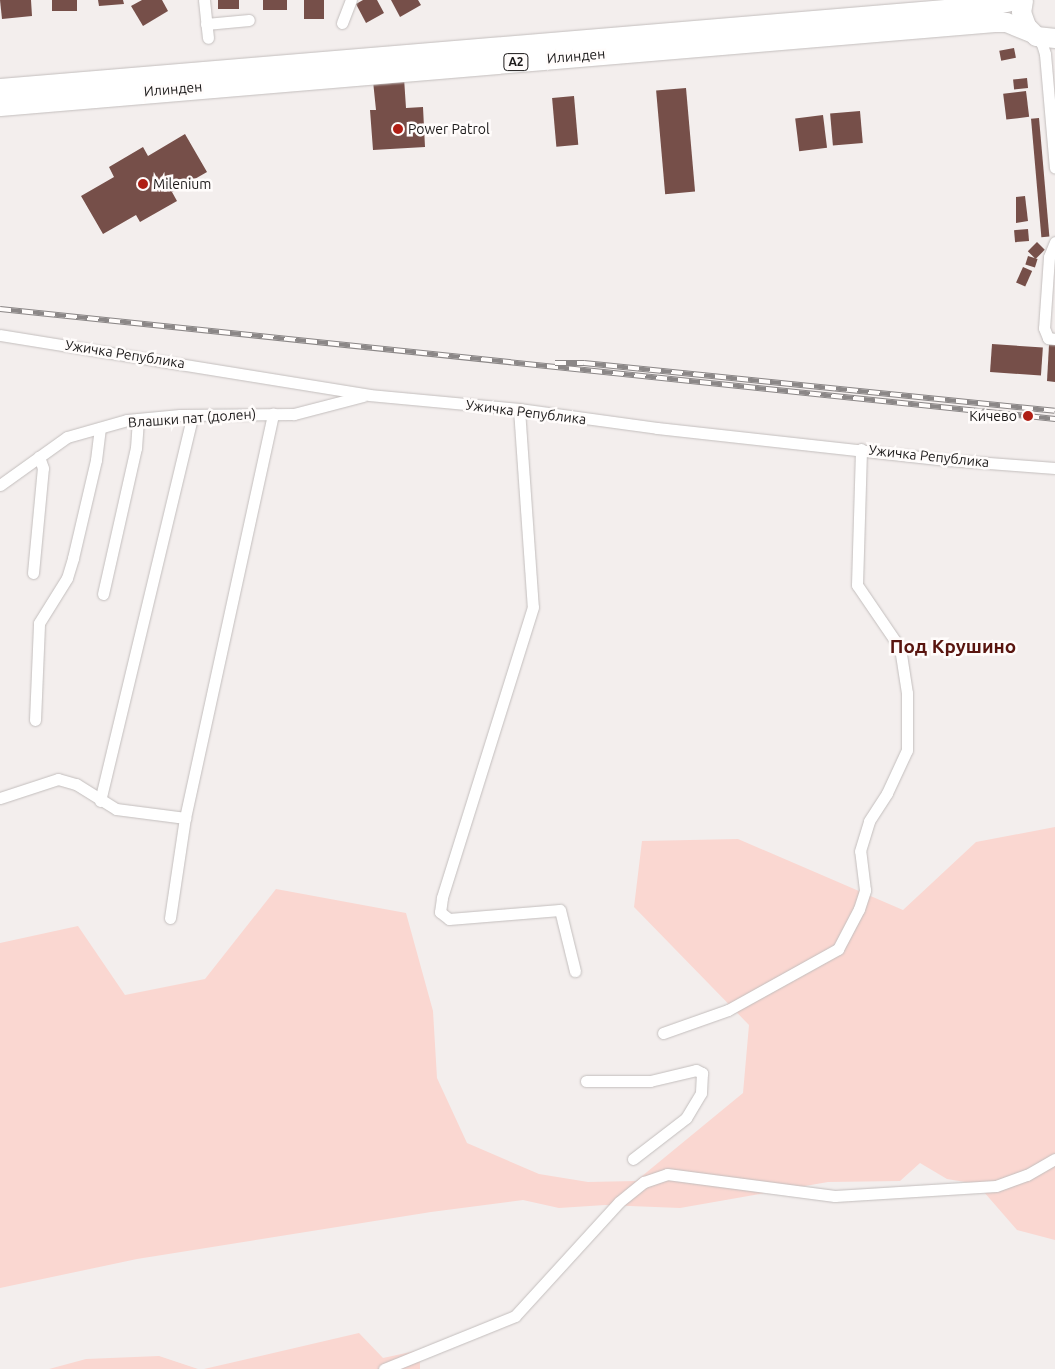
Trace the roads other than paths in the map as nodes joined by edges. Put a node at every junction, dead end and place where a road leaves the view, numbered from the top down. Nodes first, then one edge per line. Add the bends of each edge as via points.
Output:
1 (204, 0) edge
2 (351, 0) edge
3 (1015, 0) edge
4 (1023, 0) edge
5 (248, 20) dead end
6 (342, 23) dead end
7 (206, 24) junction
8 (1031, 32) junction
9 (208, 38) dead end
10 (1055, 38) edge
11 (0, 88) edge
12 (0, 106) edge
13 (1055, 168) edge
14 (1055, 242) edge
15 (0, 334) edge
16 (1055, 339) edge
17 (369, 395) junction
18 (519, 409) junction
19 (273, 414) junction
20 (193, 415) junction
21 (138, 419) junction
22 (100, 428) junction
23 (861, 449) junction
24 (39, 457) junction
25 (1055, 468) edge
26 (0, 486) edge
27 (33, 573) dead end
28 (103, 594) dead end
29 (35, 720) dead end
30 (0, 798) edge
31 (100, 801) junction
32 (186, 818) junction
33 (170, 918) dead end
34 (575, 971) dead end
35 (664, 1033) dead end
36 (586, 1081) dead end
37 (633, 1159) dead end
38 (1055, 1159) edge
39 (384, 1369) edge

1 - 7 street
2 - 6 street
3 - 11 main road, Илинден / A2 via 993,5
4 - 8 main road via 1022,20
5 - 7 street
7 - 9 street
8 - 10 main road, Илинден / A2 via 1042,38
8 - 12 main road, Илинден / A2 via 1006,22 994,22
8 - 13 street via 1042,44 1044,54
14 - 16 street via 1049,257 1044,328 1048,338
15 - 17 street, Ужичка Република
17 - 18 street, Ужичка Република
17 - 19 street, Влашки пат (долен) via 294,414
18 - 23 street, Ужичка Република via 657,428
18 - 34 street via 533,607 440,912 449,918 560,910
19 - 20 street, Влашки пат (долен)
19 - 32 street
20 - 21 street, Влашки пат (долен)
20 - 31 street
21 - 22 street, Влашки пат (долен)
21 - 28 street via 136,448
22 - 24 street, Влашки пат (долен) via 67,437
22 - 29 street via 96,460 73,558 64,583 39,623
23 - 25 street, Ужичка Република
23 - 35 street via 857,584 900,648 907,694 907,750 887,793 869,821 860,851 865,890 859,909 838,949 728,1010
24 - 26 street, Влашки пат (долен)
24 - 27 street via 43,468
30 - 31 street via 58,779 76,784
31 - 32 street via 116,809
32 - 33 street
36 - 37 street via 650,1081 696,1070 702,1073 701,1093 686,1118
38 - 39 street via 1027,1175 996,1186 835,1196 667,1174 644,1182 619,1202 515,1316

